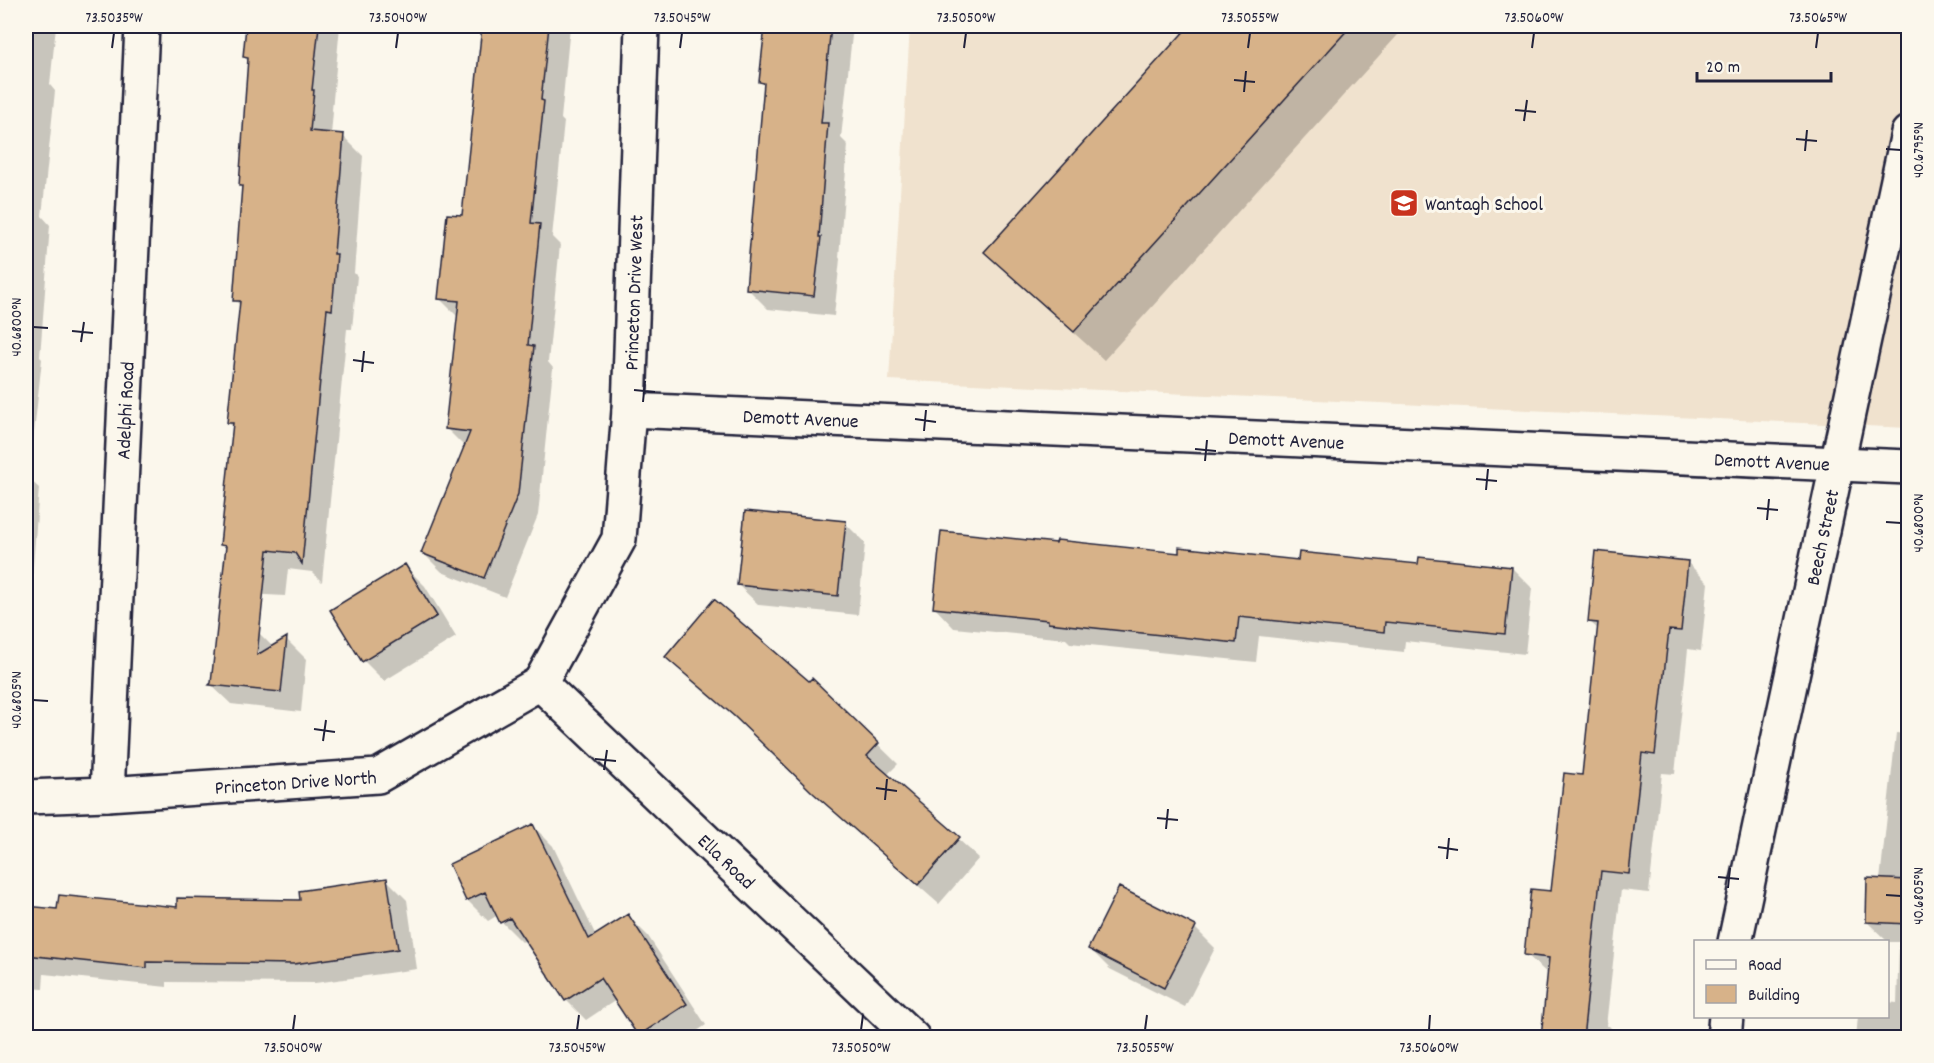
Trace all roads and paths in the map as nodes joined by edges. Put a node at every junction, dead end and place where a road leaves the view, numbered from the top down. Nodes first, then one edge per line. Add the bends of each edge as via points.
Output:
1 (142, 26) edge
2 (642, 26) edge
3 (1908, 133) edge
4 (629, 410) junction
5 (1838, 465) junction
6 (1908, 467) edge
7 (540, 683) junction
8 (107, 794) junction
9 (26, 797) edge
10 (1735, 940) edge
11 (1726, 1018) edge
12 (913, 1038) edge
13 (1724, 1038) edge

1 - 8 street, Adelphi Road
2 - 4 street, Princeton Drive West
3 - 5 street, Beech Street
4 - 5 street, Demott Avenue
4 - 7 street, Princeton Drive West via 619,539
5 - 6 street, Demott Avenue
5 - 10 street, Beech Street
7 - 8 street, Princeton Drive North via 378,776
7 - 12 street, Ella Road
8 - 9 street, Princeton Drive North
11 - 13 street

